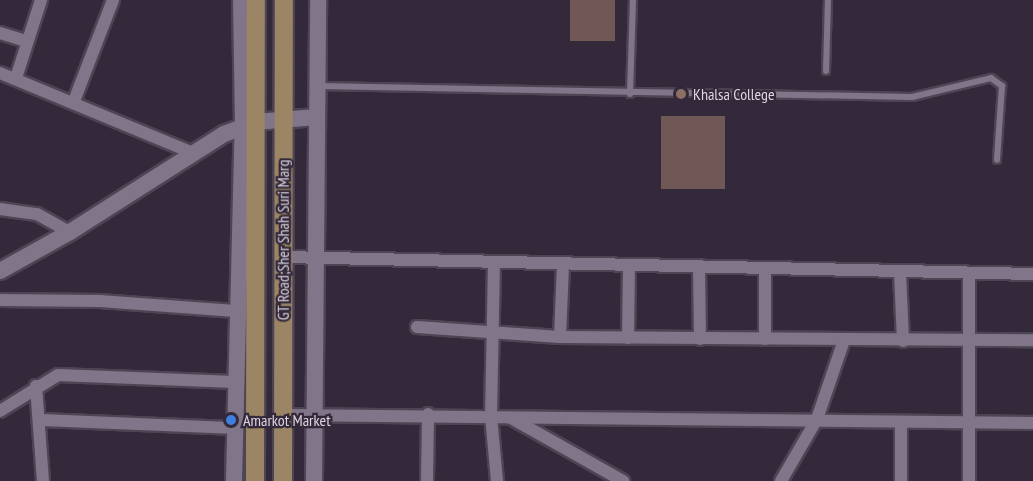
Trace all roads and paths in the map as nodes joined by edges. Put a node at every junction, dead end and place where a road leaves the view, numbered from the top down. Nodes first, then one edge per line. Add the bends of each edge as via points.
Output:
1 (41, 0) edge
2 (113, 0) edge
3 (241, 0) edge
4 (256, 0) edge
5 (284, 0) edge
6 (318, 0) edge
7 (633, 0) edge
8 (828, 0) edge
9 (0, 33) edge
10 (27, 41) junction
11 (826, 71) dead end
12 (0, 73) edge
13 (16, 78) junction
14 (318, 87) junction
15 (630, 94) junction
16 (74, 101) junction
17 (317, 117) junction
18 (283, 119) junction
19 (249, 123) junction
20 (193, 153) junction
21 (997, 160) dead end
22 (0, 209) edge
23 (70, 232) junction
24 (284, 257) junction
25 (316, 258) junction
26 (494, 262) junction
27 (563, 264) junction
28 (699, 267) junction
29 (629, 268) junction
30 (765, 268) junction
31 (0, 271) edge
32 (900, 272) junction
33 (969, 273) junction
34 (1033, 274) edge
35 (0, 300) edge
36 (236, 311) junction
37 (417, 327) dead end
38 (490, 334) junction
39 (560, 337) junction
40 (628, 338) junction
41 (700, 339) junction
42 (765, 339) junction
43 (844, 340) junction
44 (970, 340) junction
45 (1033, 340) edge
46 (903, 341) junction
47 (235, 382) junction
48 (36, 386) junction
49 (0, 411) edge
50 (428, 414) junction
51 (315, 415) junction
52 (283, 416) junction
53 (491, 417) junction
54 (510, 417) junction
55 (817, 419) junction
56 (42, 420) junction
57 (901, 422) junction
58 (972, 422) junction
59 (1033, 423) edge
60 (236, 428) junction
61 (43, 481) edge
62 (234, 481) edge
63 (255, 481) edge
64 (283, 481) edge
65 (314, 481) edge
66 (427, 481) edge
67 (497, 481) edge
68 (623, 481) edge
69 (781, 481) edge
70 (901, 481) edge
71 (969, 481) edge

1 - 10 street
2 - 16 street
3 - 19 main road
4 - 19 main road, GT Road;Sher Shah Suri Marg
5 - 18 main road, GT Road;Sher Shah Suri Marg
6 - 14 main road
7 - 15 lane
8 - 11 lane
9 - 10 street
10 - 13 street
12 - 13 street
13 - 16 street
14 - 15 lane
14 - 17 main road
15 - 21 lane via 919,97 991,78 1002,87
16 - 20 street
17 - 18 main road
17 - 25 main road
18 - 19 main road
18 - 24 main road, GT Road;Sher Shah Suri Marg
19 - 20 main road
19 - 36 main road
19 - 63 main road, GT Road;Sher Shah Suri Marg
20 - 23 main road
22 - 23 street via 37,214
23 - 31 main road
24 - 25 street
24 - 52 main road, GT Road;Sher Shah Suri Marg
25 - 26 street
25 - 51 main road
26 - 27 street
26 - 38 street
27 - 29 street
27 - 39 street
28 - 29 street
28 - 30 street
28 - 41 street
29 - 40 street
30 - 32 street
30 - 42 street
32 - 33 street
32 - 46 street
33 - 34 street
33 - 44 street
35 - 36 street via 99,301
36 - 47 main road
37 - 38 street
38 - 39 street
38 - 53 street
39 - 40 street
40 - 41 street
41 - 42 street
42 - 43 street
43 - 46 street
43 - 55 street
44 - 45 street
44 - 46 street
44 - 58 street
47 - 48 street via 67,374
47 - 60 main road
48 - 49 street
48 - 56 street
50 - 51 street
50 - 53 street
50 - 66 street
51 - 52 street
51 - 65 main road
52 - 64 main road, GT Road;Sher Shah Suri Marg
53 - 54 street
53 - 67 street
54 - 55 street
54 - 68 street
55 - 57 street
55 - 69 street
56 - 60 street
56 - 61 street
57 - 58 street
57 - 70 street
58 - 59 street
58 - 71 street
60 - 62 main road

